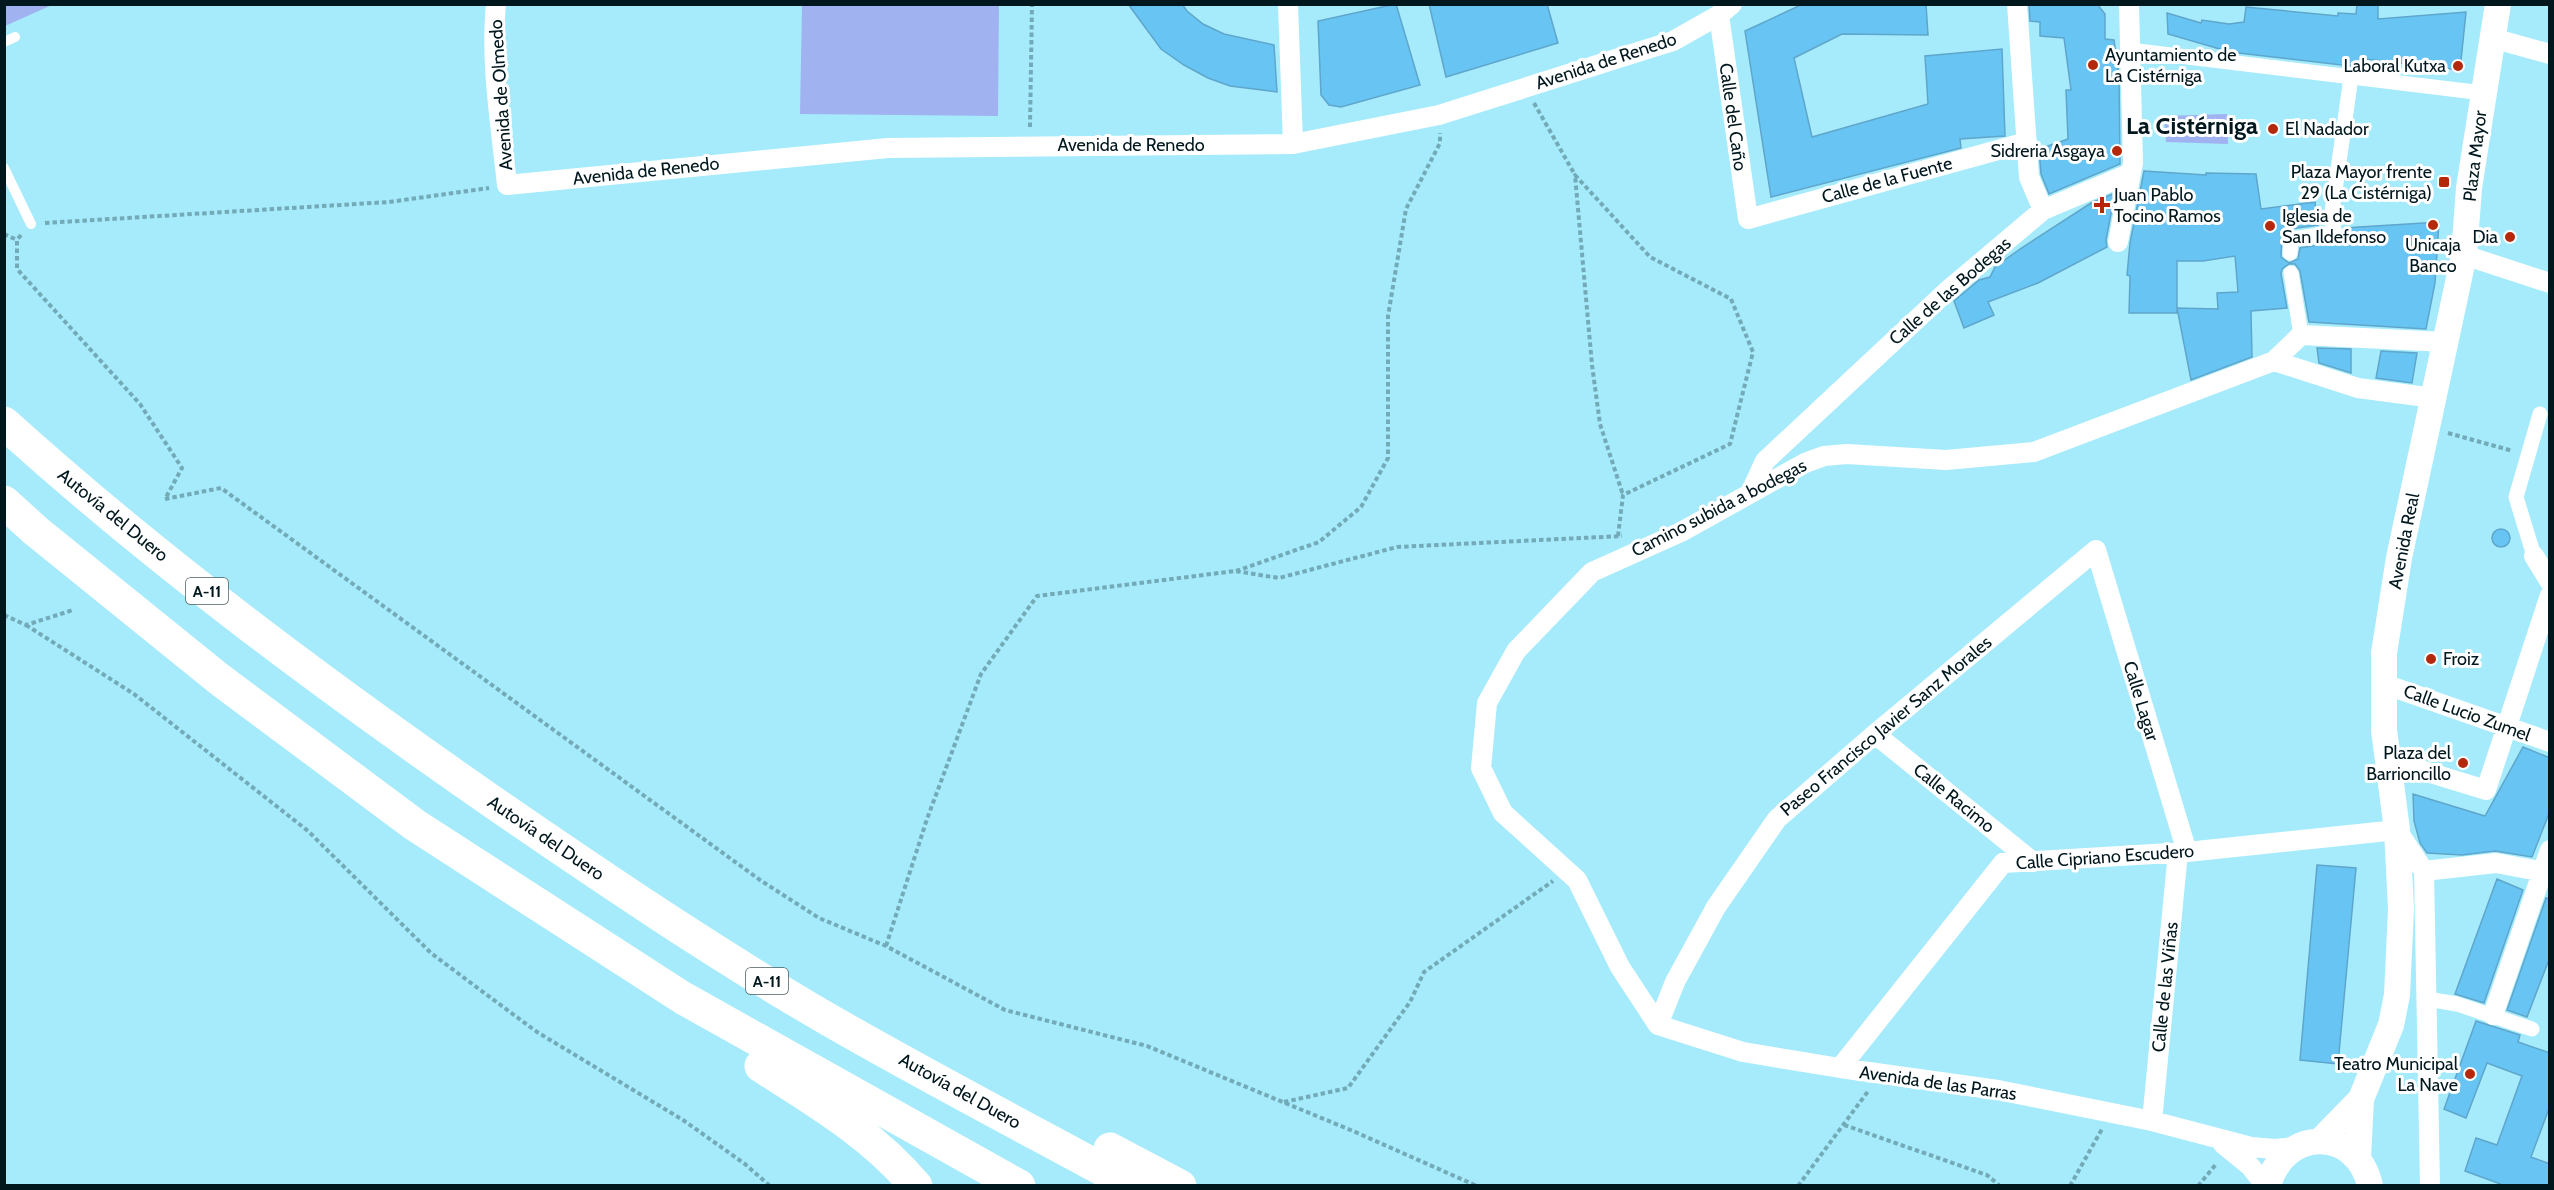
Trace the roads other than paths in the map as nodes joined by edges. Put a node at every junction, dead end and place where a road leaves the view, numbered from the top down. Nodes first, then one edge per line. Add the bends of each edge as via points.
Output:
1 (496, 4) edge
2 (1288, 4) edge
3 (2016, 4) edge
4 (2129, 4) edge
5 (2498, 4) edge
6 (1726, 10) edge
7 (15, 37) dead end
8 (2492, 38) junction
9 (4, 42) edge
10 (2130, 50) junction
11 (2550, 54) edge
12 (2351, 77) junction
13 (2483, 93) junction
14 (2027, 142) junction
15 (1293, 144) junction
16 (4, 168) edge
17 (2131, 173) junction
18 (507, 185) joint
19 (2043, 210) junction
20 (1748, 219) joint
21 (31, 224) road end
22 (2118, 242) dead end
23 (2290, 253) dead end
24 (2464, 255) junction
25 (2291, 273) dead end
26 (2550, 283) edge
27 (2301, 335) junction
28 (2446, 342) junction
29 (2274, 361) junction
30 (2434, 398) junction
31 (2540, 414) dead end
32 (4, 423) edge
33 (1750, 494) junction
34 (4, 502) edge
35 (2096, 550) joint
36 (2534, 556) joint
37 (2550, 582) edge
38 (2550, 595) edge
39 (2384, 684) junction
40 (2508, 728) junction
41 (1875, 734) junction
42 (2550, 742) edge
43 (417, 750) junction
44 (2388, 760) junction
45 (415, 825) junction
46 (2397, 830) junction
47 (2550, 850) edge
48 (2182, 852) junction
49 (2033, 862) junction
50 (2424, 871) junction
51 (2546, 872) edge
52 (2427, 999) junction
53 (2493, 1015) junction
54 (1658, 1025) junction
55 (2532, 1029) dead end
56 (1840, 1068) junction
57 (2361, 1099) junction
58 (2152, 1121) junction
59 (2320, 1141) junction
60 (2223, 1144) junction
61 (2295, 1147) junction
62 (2358, 1158) junction
63 (916, 1185) edge
64 (1019, 1185) edge
65 (1132, 1185) edge
66 (1180, 1185) edge
67 (2267, 1185) edge
68 (2372, 1185) edge
69 (2430, 1185) edge

1 - 18 street, Avenida de Olmedo via 498,95
2 - 15 street
3 - 14 street
4 - 10 street
5 - 8 street, Plaza Mayor
6 - 15 street, Avenida de Renedo via 1673,40 1439,114
6 - 20 street, Calle del Caño
7 - 9 lane
8 - 11 street
8 - 13 street, Plaza Mayor
10 - 12 street, Plaza Mayor
10 - 17 street
12 - 13 street, Plaza Mayor
12 - 23 street via 2331,219 2335,233 2291,239
13 - 24 street, Plaza Mayor
14 - 19 street via 2029,177
14 - 20 street, Calle de la Fuente
15 - 18 street, Avenida de Renedo via 888,148
16 - 21 lane
17 - 19 street, Calle de las Bodegas
17 - 22 street
19 - 33 street, Calle de las Bodegas via 1946,292 1764,460
24 - 26 street
24 - 28 street, Avenida Real
25 - 27 street
27 - 28 street
27 - 29 street
28 - 30 street, Avenida Real
29 - 30 street via 2358,388
29 - 33 street, Camino subida a bodegas via 2034,452 1946,460 1824,456
30 - 39 street, Avenida Real via 2397,568 2384,654
31 - 36 street via 2516,497
32 - 43 highway, Autovía del Duero / A-11 via 258,632
33 - 54 street, Camino subida a bodegas via 1681,532 1592,572 1516,651 1487,703 1481,768 1503,813 1576,880 1620,967
34 - 45 highway via 219,679
35 - 41 street, Paseo Francisco Javier Sanz Morales
35 - 48 street, Calle Lagar
36 - 37 street
38 - 40 street
39 - 40 street, Calle Lucio Zumel
39 - 44 street, Avenida Real
40 - 42 street, Calle Lucio Zumel
40 - 44 street via 2486,790
41 - 49 street, Calle Racimo
41 - 54 street, Paseo Francisco Javier Sanz Morales via 1778,819 1716,907 1675,982
43 - 65 highway, Autovía del Duero / A-11 via 584,865 830,1021
43 - 66 highway via 629,874 844,1008
44 - 46 street, Avenida Real
45 - 63 highway via 526,920 850,1123
45 - 64 highway via 683,998
46 - 48 street, Calle Cipriano Escudero
46 - 50 street
46 - 57 street, Avenida Real via 2401,909 2397,995 2391,1025
47 - 51 street
48 - 49 street, Calle Cipriano Escudero
48 - 58 street, Calle de las Viñas
49 - 56 street, Calle Cipriano Escudero via 2003,863
50 - 51 street via 2496,863
50 - 52 street
51 - 53 street
52 - 53 street
52 - 69 street
53 - 55 street
54 - 56 street, Avenida de las Parras via 1743,1052
56 - 58 street, Avenida de las Parras via 1998,1090
57 - 59 street
57 - 62 street
58 - 60 street, Avenida de las Parras
59 - 61 street
59 - 62 street via 2347,1149
60 - 61 street, Avenida de las Parras
60 - 67 street, Avenida de las Parras
61 - 67 street via 2281,1157
62 - 68 street

